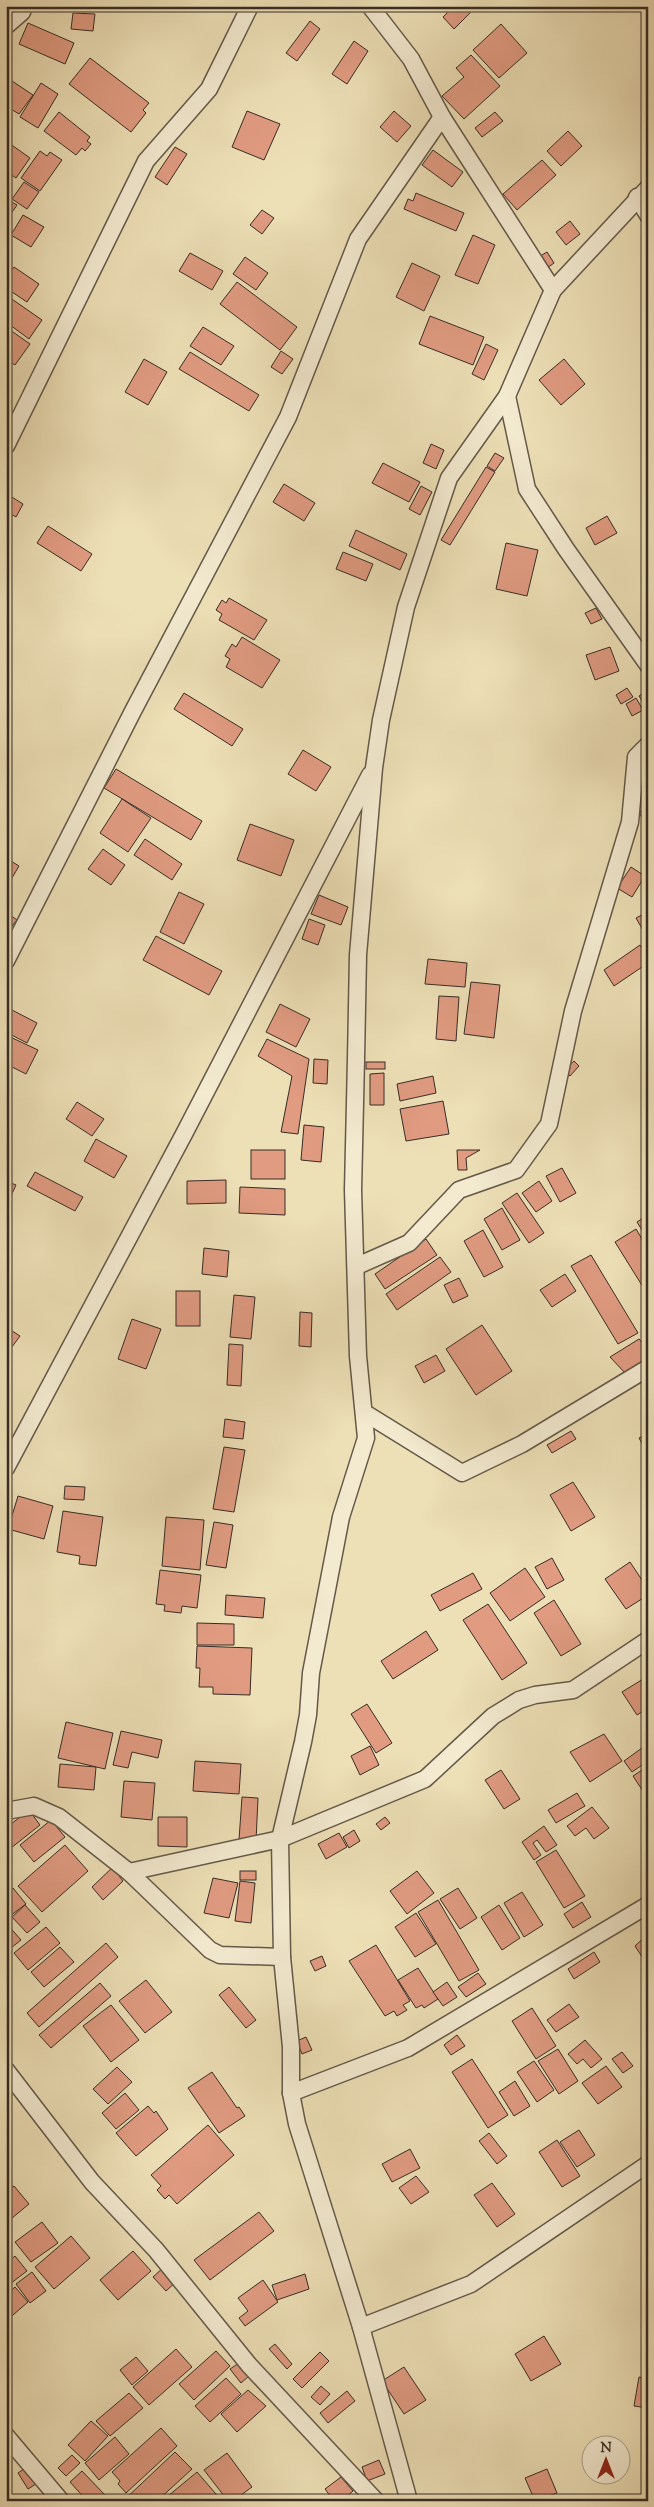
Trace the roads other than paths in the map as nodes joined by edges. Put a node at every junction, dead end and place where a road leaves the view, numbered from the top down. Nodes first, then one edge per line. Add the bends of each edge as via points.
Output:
1 (24, 6) edge
2 (250, 6) edge
3 (370, 6) edge
4 (6, 26) edge
5 (442, 117) junction
6 (642, 193) edge
7 (648, 214) edge
8 (553, 290) junction
9 (507, 396) junction
10 (6, 446) edge
11 (648, 665) edge
12 (648, 745) edge
13 (374, 768) junction
14 (6, 961) edge
15 (357, 1266) junction
16 (648, 1368) edge
17 (365, 1412) junction
18 (6, 1468) edge
19 (648, 1640) edge
20 (6, 1811) edge
21 (280, 1839) junction
22 (129, 1872) junction
23 (648, 1905) edge
24 (282, 1957) junction
25 (6, 2070) edge
26 (291, 2093) junction
27 (648, 2164) edge
28 (361, 2327) junction
29 (6, 2436) edge
30 (61, 2501) edge
31 (376, 2501) edge
32 (409, 2501) edge

1 - 4 street via 22,12
2 - 10 street via 209,89 146,160
3 - 5 street via 411,59
5 - 8 street
5 - 14 street via 358,239 288,417
6 - 7 street
6 - 8 street
8 - 9 street
9 - 11 street via 527,489
9 - 13 street via 449,478 406,607
12 - 15 street via 636,757 630,822 573,1011 549,1124 516,1170 459,1190 409,1243
13 - 15 street via 358,955 353,1190
13 - 18 street
15 - 17 street via 358,1356
16 - 17 street via 522,1444 462,1473
17 - 21 street via 366,1438 341,1517 311,1673 303,1742
19 - 21 street via 573,1690 519,1700 493,1716 425,1779
20 - 22 street via 34,1806 59,1818
21 - 22 street
21 - 24 street
22 - 24 street via 210,1950 220,1955
23 - 26 street via 408,2048
24 - 26 street via 291,2047
25 - 31 street via 92,2182 156,2250 249,2365
26 - 28 street via 297,2124
27 - 28 street via 471,2284
28 - 32 street
29 - 30 street

